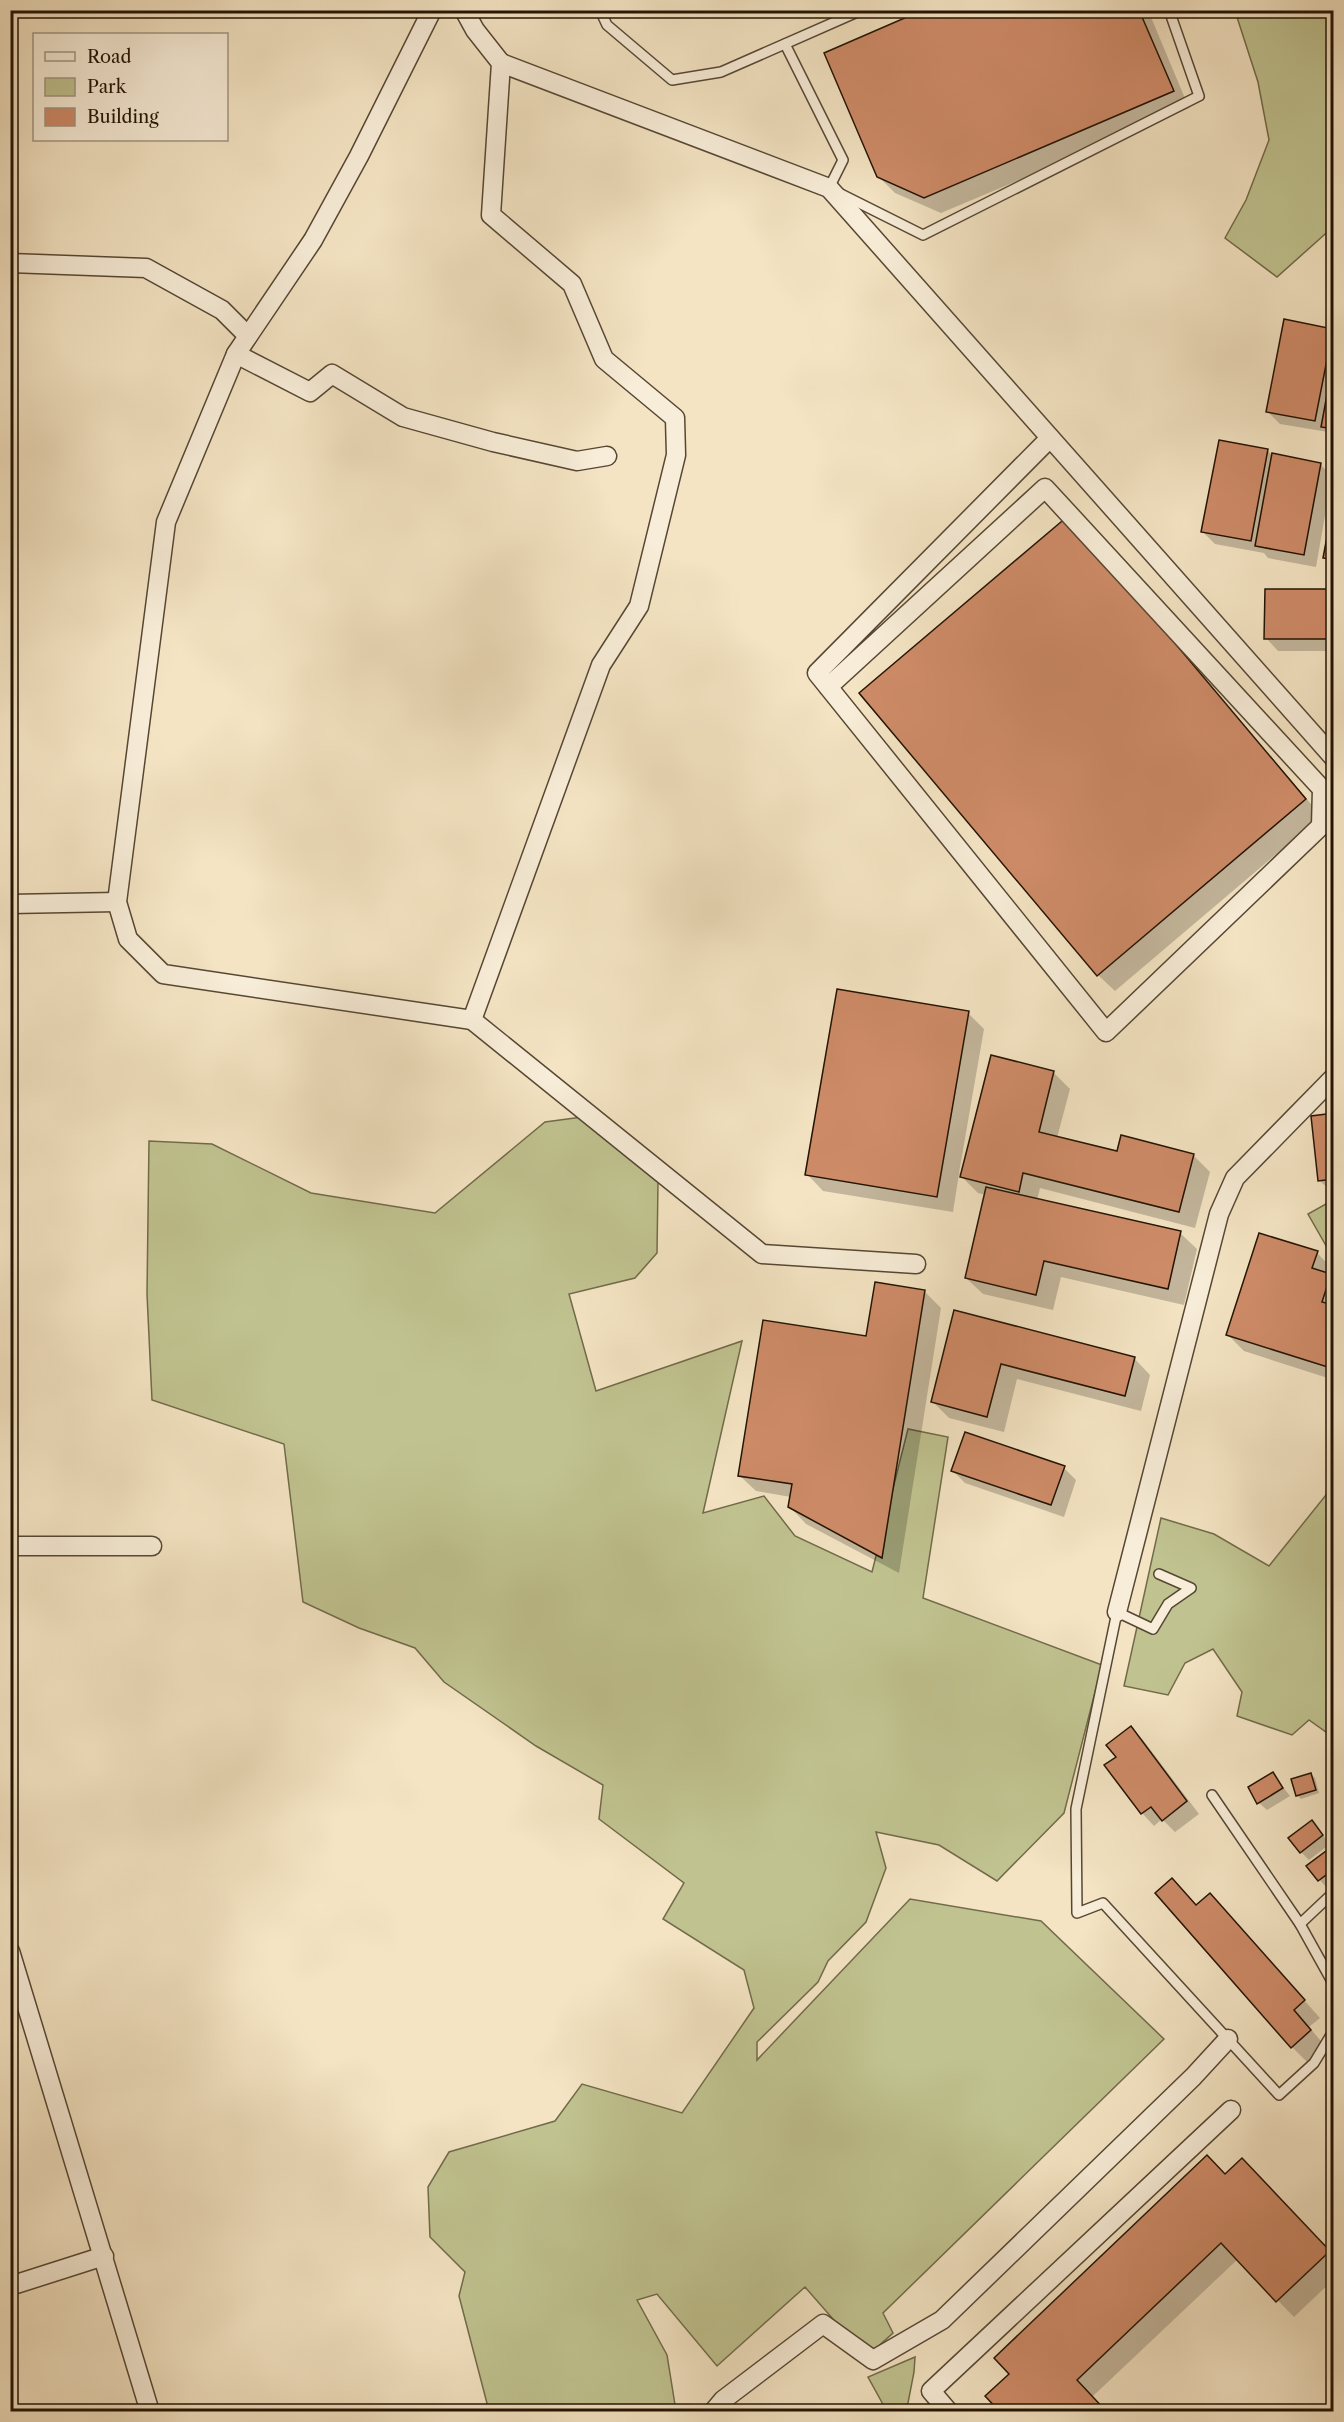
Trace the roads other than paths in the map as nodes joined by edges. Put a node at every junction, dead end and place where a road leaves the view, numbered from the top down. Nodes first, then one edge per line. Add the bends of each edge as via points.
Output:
1 (432, 10) edge
2 (464, 10) edge
3 (600, 10) edge
4 (862, 10) edge
5 (1169, 10) edge
6 (785, 44) junction
7 (501, 63) junction
8 (829, 188) junction
9 (10, 263) edge
10 (248, 336) junction
11 (236, 354) junction
12 (1050, 438) junction
13 (607, 456) dead end
14 (828, 687) junction
15 (1334, 758) edge
16 (117, 902) junction
17 (10, 904) edge
18 (472, 1020) junction
19 (1334, 1077) edge
20 (916, 1264) dead end
21 (10, 1546) edge
22 (152, 1546) dead end
23 (1159, 1574) dead end
24 (1117, 1612) junction
25 (1212, 1795) dead end
26 (1334, 1892) edge
27 (1300, 1924) junction
28 (10, 1951) edge
29 (1334, 1985) edge
30 (1334, 2030) edge
31 (1228, 2039) junction
32 (1231, 2110) dead end
33 (104, 2256) junction
34 (10, 2286) edge
35 (150, 2412) edge
36 (713, 2412) edge
37 (949, 2412) edge

1 - 10 street via 313,240
2 - 7 street
3 - 6 lane via 607,26 672,80 721,72
4 - 6 lane
5 - 8 lane via 1199,96 923,235
6 - 8 lane via 843,160
7 - 8 street
7 - 18 street via 491,215 572,284 604,359 675,418 676,455 639,606 601,665
8 - 12 street
9 - 10 street via 146,268 222,310
10 - 11 street
11 - 13 street via 310,392 332,374 404,417 577,461
11 - 16 street via 166,522
12 - 14 street via 817,673
12 - 15 street
14 - 14 street via 1106,1032 1321,826 1322,789 1045,488
16 - 17 street
16 - 18 street via 128,939 163,974
18 - 20 street via 762,1254
19 - 24 street via 1235,1178 1219,1214
21 - 22 street
23 - 24 lane via 1191,1588 1168,1604 1153,1629
24 - 31 lane via 1076,1809 1077,1913 1103,1903
25 - 27 lane
26 - 27 lane
27 - 29 lane
28 - 33 street
30 - 31 lane via 1314,2063 1279,2095
31 - 36 street via 942,2320 873,2360 823,2324 723,2400
32 - 37 street via 931,2391
33 - 34 street
33 - 35 street

